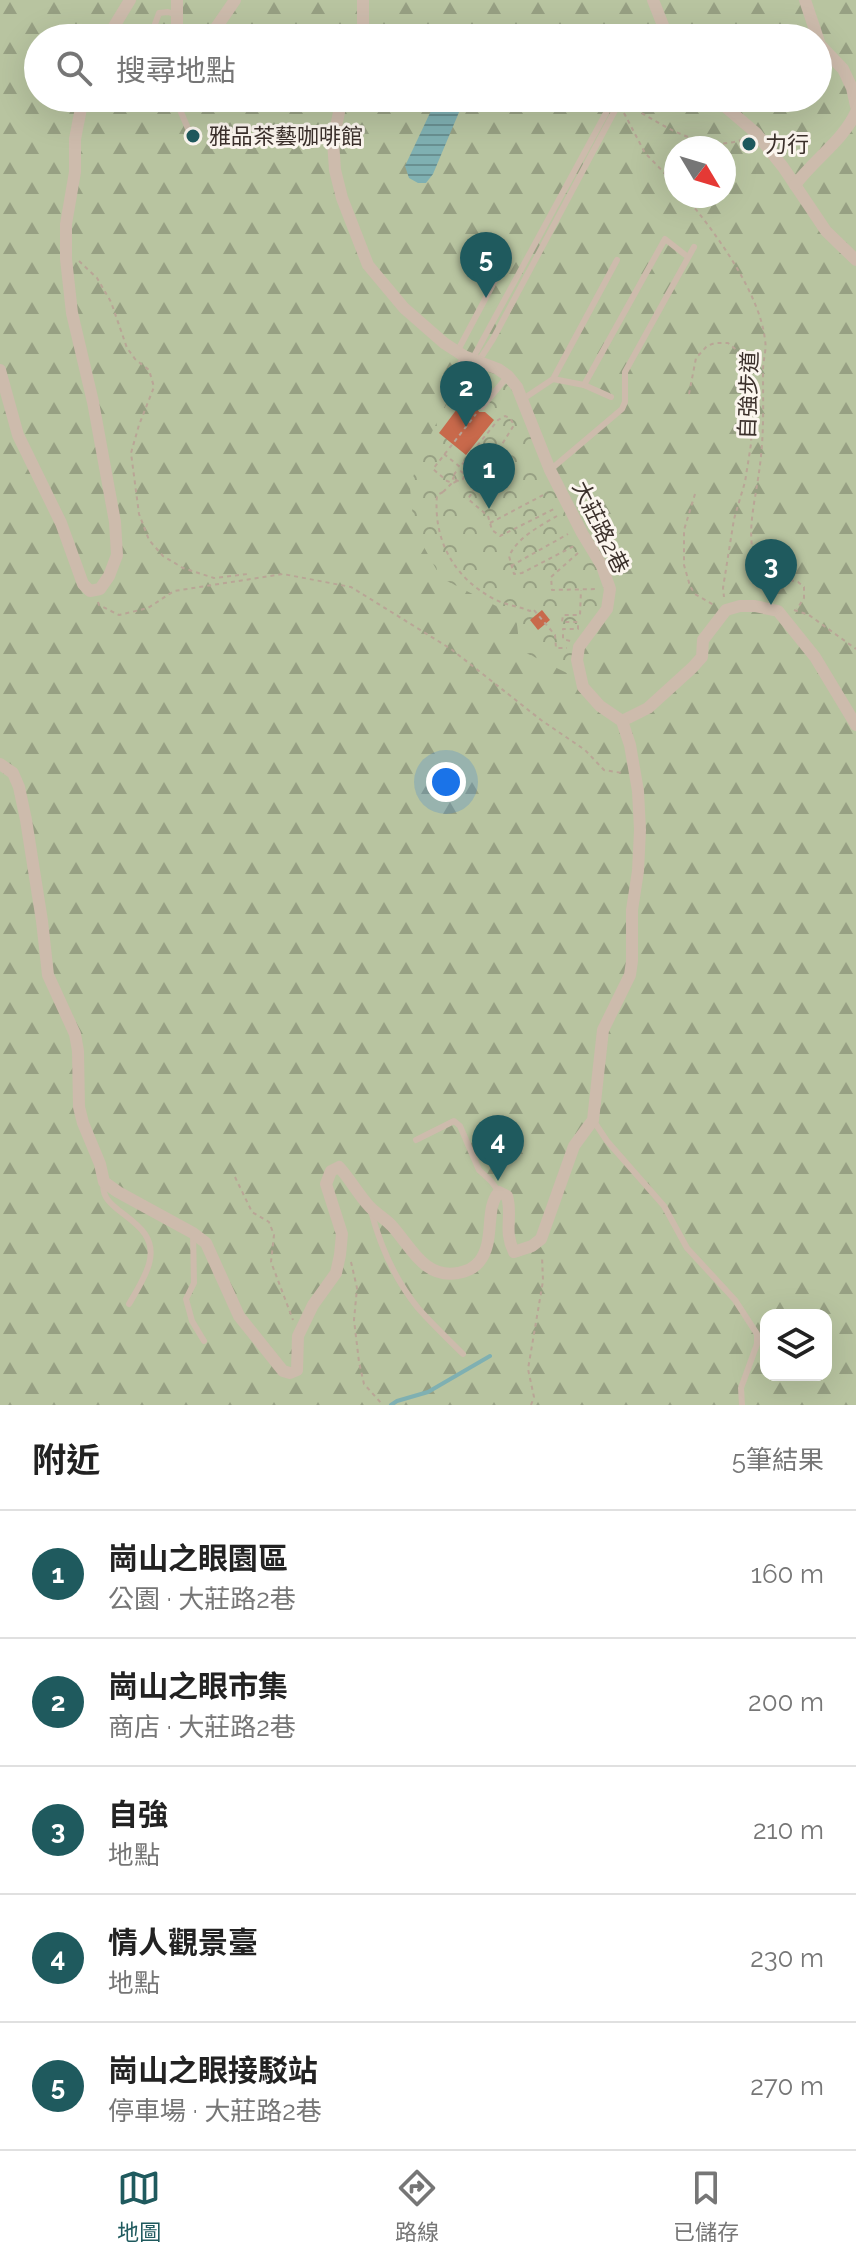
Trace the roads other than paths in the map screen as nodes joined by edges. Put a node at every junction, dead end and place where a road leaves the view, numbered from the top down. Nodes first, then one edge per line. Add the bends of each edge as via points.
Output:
1 (130, 0) edge
2 (177, 0) edge
3 (235, 0) edge
4 (363, 0) edge
5 (653, 0) edge
6 (805, 0) edge
7 (177, 15) junction
8 (115, 24) edge
9 (155, 24) edge
10 (177, 24) edge
11 (219, 24) edge
12 (363, 24) edge
13 (662, 24) edge
14 (813, 24) edge
15 (832, 58) edge
16 (856, 106) edge
17 (80, 112) edge
18 (181, 112) edge
19 (339, 112) edge
20 (606, 112) edge
21 (731, 112) edge
22 (856, 112) edge
23 (189, 131) dead end
24 (795, 185) junction
25 (694, 247) dead end
26 (509, 254) dead end
27 (688, 257) junction
28 (617, 260) dead end
29 (856, 260) edge
30 (471, 358) junction
31 (0, 370) edge
32 (508, 376) junction
33 (553, 379) junction
34 (449, 384) dead end
35 (584, 385) junction
36 (611, 397) dead end
37 (523, 399) junction
38 (482, 407) road end
39 (550, 470) junction
40 (622, 721) junction
41 (856, 725) edge
42 (0, 764) edge
43 (593, 1120) junction
44 (416, 1140) dead end
45 (104, 1182) junction
46 (499, 1192) junction
47 (370, 1208) junction
48 (193, 1233) junction
49 (129, 1304) dead end
50 (204, 1341) dead end
51 (463, 1354) dead end
52 (742, 1405) edge

1 - 8 street
2 - 7 street
3 - 11 street
4 - 12 street
5 - 13 street
6 - 14 street
7 - 9 lane via 159,13
7 - 10 street
15 - 16 street via 843,69
17 - 31 street via 66,259 115,522 117,555 100,589 90,591 83,584 61,523 18,435
18 - 23 lane
19 - 30 street, 大莊路2巷 via 333,141 335,170 368,265 404,308
20 - 30 lane
21 - 24 street via 756,133
22 - 24 street via 849,128
24 - 29 street via 826,231
25 - 27 lane
26 - 30 lane
27 - 35 lane via 665,239
27 - 39 lane via 625,372 622,409
28 - 33 lane
30 - 32 street, 大莊路2巷
30 - 34 lane
32 - 37 street, 大莊路2巷
32 - 38 lane
33 - 35 lane
33 - 37 lane
35 - 36 lane
37 - 39 street, 大莊路2巷
39 - 40 street, 大莊路2巷 via 610,589 607,609 579,647 583,687
40 - 41 street via 648,708 692,668 702,657 703,640 726,610 755,606 778,611 815,657
40 - 43 street via 635,775 640,830 632,961 603,1030
42 - 45 street via 13,773 19,787 48,975 75,1034 79,1107
43 - 46 street via 574,1146 541,1239 532,1246 514,1252 507,1228 510,1207 507,1196
43 - 52 lane via 664,1206 687,1248 735,1300 757,1334 741,1388
44 - 46 lane via 454,1121 479,1170
45 - 48 street
45 - 49 lane via 106,1199 142,1228 149,1242 150,1262
46 - 47 street via 486,1250 470,1270 453,1274 420,1263 391,1224
47 - 48 street via 339,1167 331,1171 326,1184 342,1234 340,1255 336,1273 298,1336 297,1370 290,1373 239,1316 206,1243
47 - 51 lane via 404,1288
48 - 50 lane via 194,1283 186,1299

